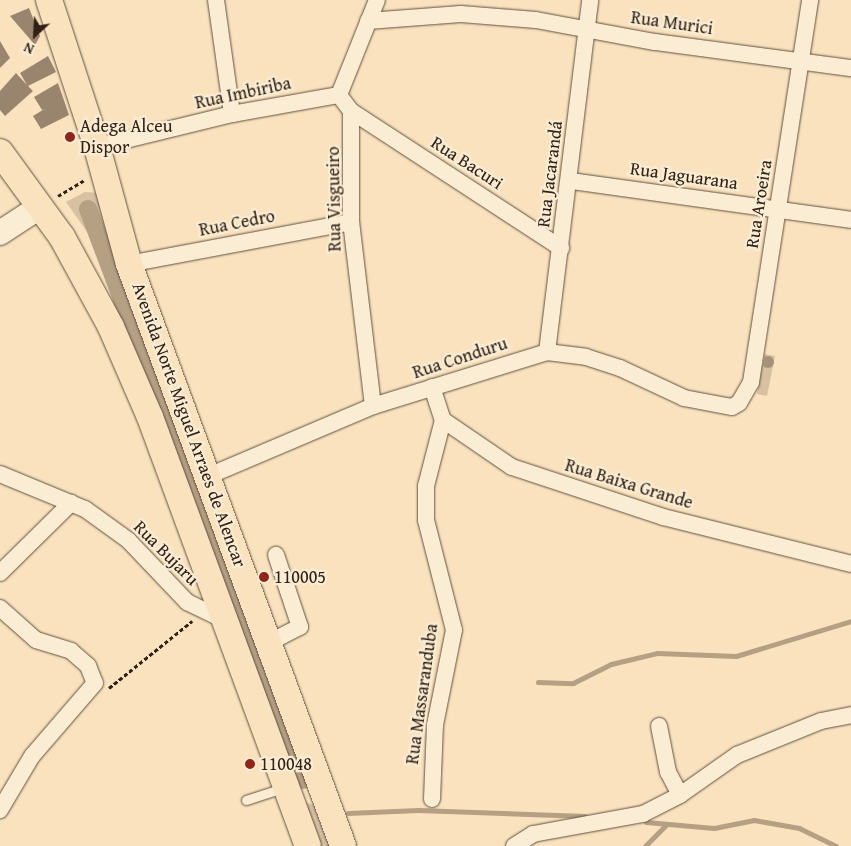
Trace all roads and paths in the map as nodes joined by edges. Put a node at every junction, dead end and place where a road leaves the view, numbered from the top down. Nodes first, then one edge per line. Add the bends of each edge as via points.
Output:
1 (49, 0) edge
2 (216, 0) edge
3 (377, 0) edge
4 (590, 0) edge
5 (810, 0) edge
6 (368, 20) junction
7 (584, 30) junction
8 (802, 60) junction
9 (851, 68) edge
10 (339, 95) junction
11 (350, 111) junction
12 (232, 114) junction
13 (0, 152) edge
14 (101, 158) junction
15 (571, 181) junction
16 (38, 208) junction
17 (780, 210) junction
18 (851, 220) edge
19 (351, 222) junction
20 (0, 233) edge
21 (561, 248) junction
22 (130, 264) junction
23 (547, 352) junction
24 (432, 387) junction
25 (373, 406) junction
26 (732, 407) joint
27 (443, 420) junction
28 (0, 474) edge
29 (206, 477) junction
30 (71, 503) junction
31 (276, 555) dead end
32 (851, 564) edge
33 (0, 573) edge
34 (0, 608) edge
35 (224, 620) junction
36 (189, 625) dead end
37 (268, 643) junction
38 (94, 682) junction
39 (851, 715) edge
40 (659, 726) dead end
41 (289, 787) junction
42 (680, 795) junction
43 (432, 799) dead end
44 (246, 800) dead end
45 (0, 810) edge
46 (308, 846) edge
47 (343, 846) edge
48 (514, 846) edge

1 - 14 main road, Avenida Norte Miguel Arraes de Alencar
2 - 12 street
3 - 6 street
4 - 7 street, Rua Jacarandá
5 - 8 street, Rua Aroeira
6 - 7 street, Rua Murici via 461,14 536,20
6 - 10 street
7 - 8 street, Rua Murici
7 - 15 street, Rua Jacarandá
8 - 9 street, Rua Murici
8 - 17 street, Rua Aroeira
10 - 11 street
10 - 12 street, Rua Imbiriba
11 - 19 street, Rua Visgueiro
11 - 21 street, Rua Bacuri
12 - 14 street, Rua Imbiriba
13 - 16 main road, Avenida Norte Miguel Arraes de Alencar
14 - 16 path
14 - 22 main road, Avenida Norte Miguel Arraes de Alencar
15 - 17 street, Rua Jaguarana
15 - 21 street, Rua Jacarandá
16 - 20 main road
16 - 35 main road, Avenida Norte Miguel Arraes de Alencar via 62,237 112,327 153,425
17 - 18 street, Rua Jaguarana
17 - 26 street, Rua Aroeira via 752,382 746,396
19 - 22 street, Rua Cedro
19 - 25 street, Rua Visgueiro
21 - 23 street, Rua Jacarandá
22 - 29 main road, Avenida Norte Miguel Arraes de Alencar
23 - 24 street, Rua Conduru
23 - 26 street, Rua Conduru via 586,357 684,398
24 - 25 street, Rua Conduru
24 - 27 street
25 - 29 street, Rua Conduru
27 - 32 street, Rua Baixa Grande via 491,456 534,475 663,517
27 - 43 street, Rua Massaranduba via 426,486 426,520 454,630 435,725
28 - 30 street, Rua Bujaru
29 - 37 main road, Avenida Norte Miguel Arraes de Alencar
30 - 33 street
30 - 35 street, Rua Bujaru via 128,540 186,602
31 - 37 street via 300,627
34 - 38 street via 36,640 71,651 88,666
35 - 41 main road, Avenida Norte Miguel Arraes de Alencar
36 - 38 path via 116,686
37 - 47 main road, Avenida Norte Miguel Arraes de Alencar
38 - 45 street via 32,756
39 - 42 street via 803,727 737,755
40 - 42 street via 668,772
41 - 44 lane
41 - 46 main road, Avenida Norte Miguel Arraes de Alencar
42 - 48 street via 643,814 533,834

